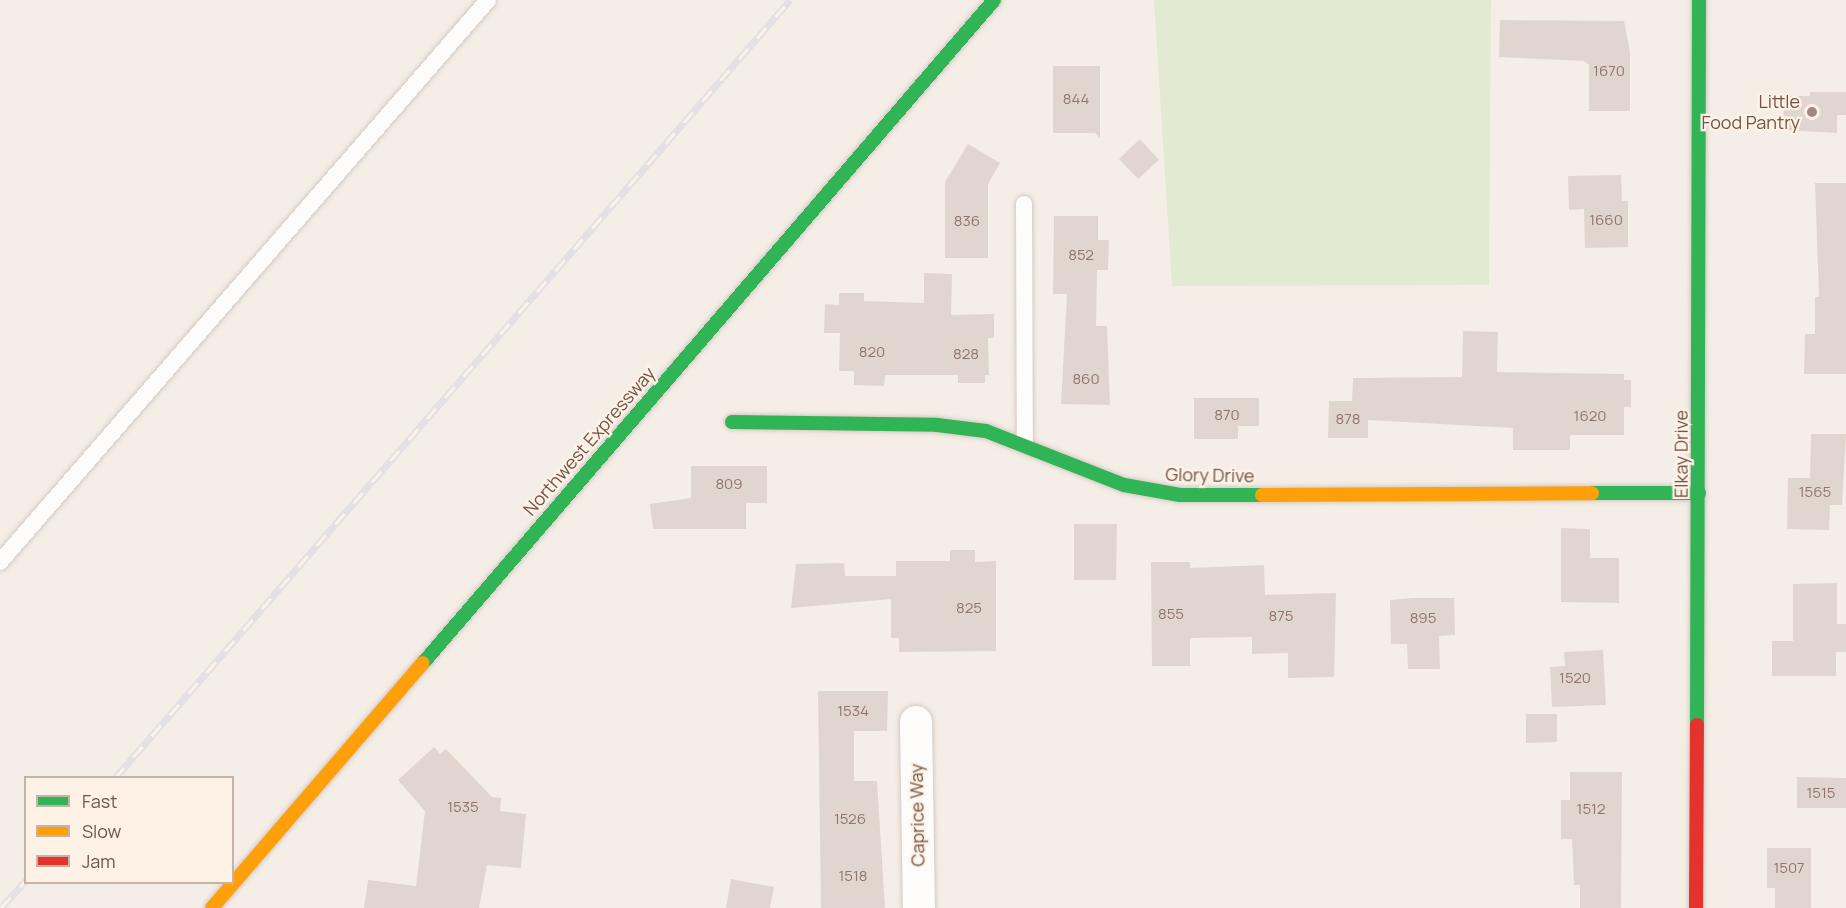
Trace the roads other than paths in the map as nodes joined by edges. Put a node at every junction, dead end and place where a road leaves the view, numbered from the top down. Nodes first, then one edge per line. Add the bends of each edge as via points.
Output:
1 (488, 0) edge
2 (994, 0) edge
3 (1699, 0) edge
4 (1024, 204) dead end
5 (732, 422) dead end
6 (1025, 444) junction
7 (1699, 493) junction
8 (0, 561) edge
9 (916, 722) dead end
10 (234, 882) edge
11 (233, 884) edge
12 (212, 908) edge
13 (919, 908) edge
14 (1696, 908) edge

1 - 8 lane
2 - 10 street, Northwest Expressway
3 - 7 street, Elkay Drive
4 - 6 lane
5 - 6 street, Glory Drive via 937,425 986,431
6 - 7 street, Glory Drive via 1124,485 1180,495
7 - 14 street, Elkay Drive
9 - 13 street, Caprice Way
11 - 12 street, Northwest Expressway

